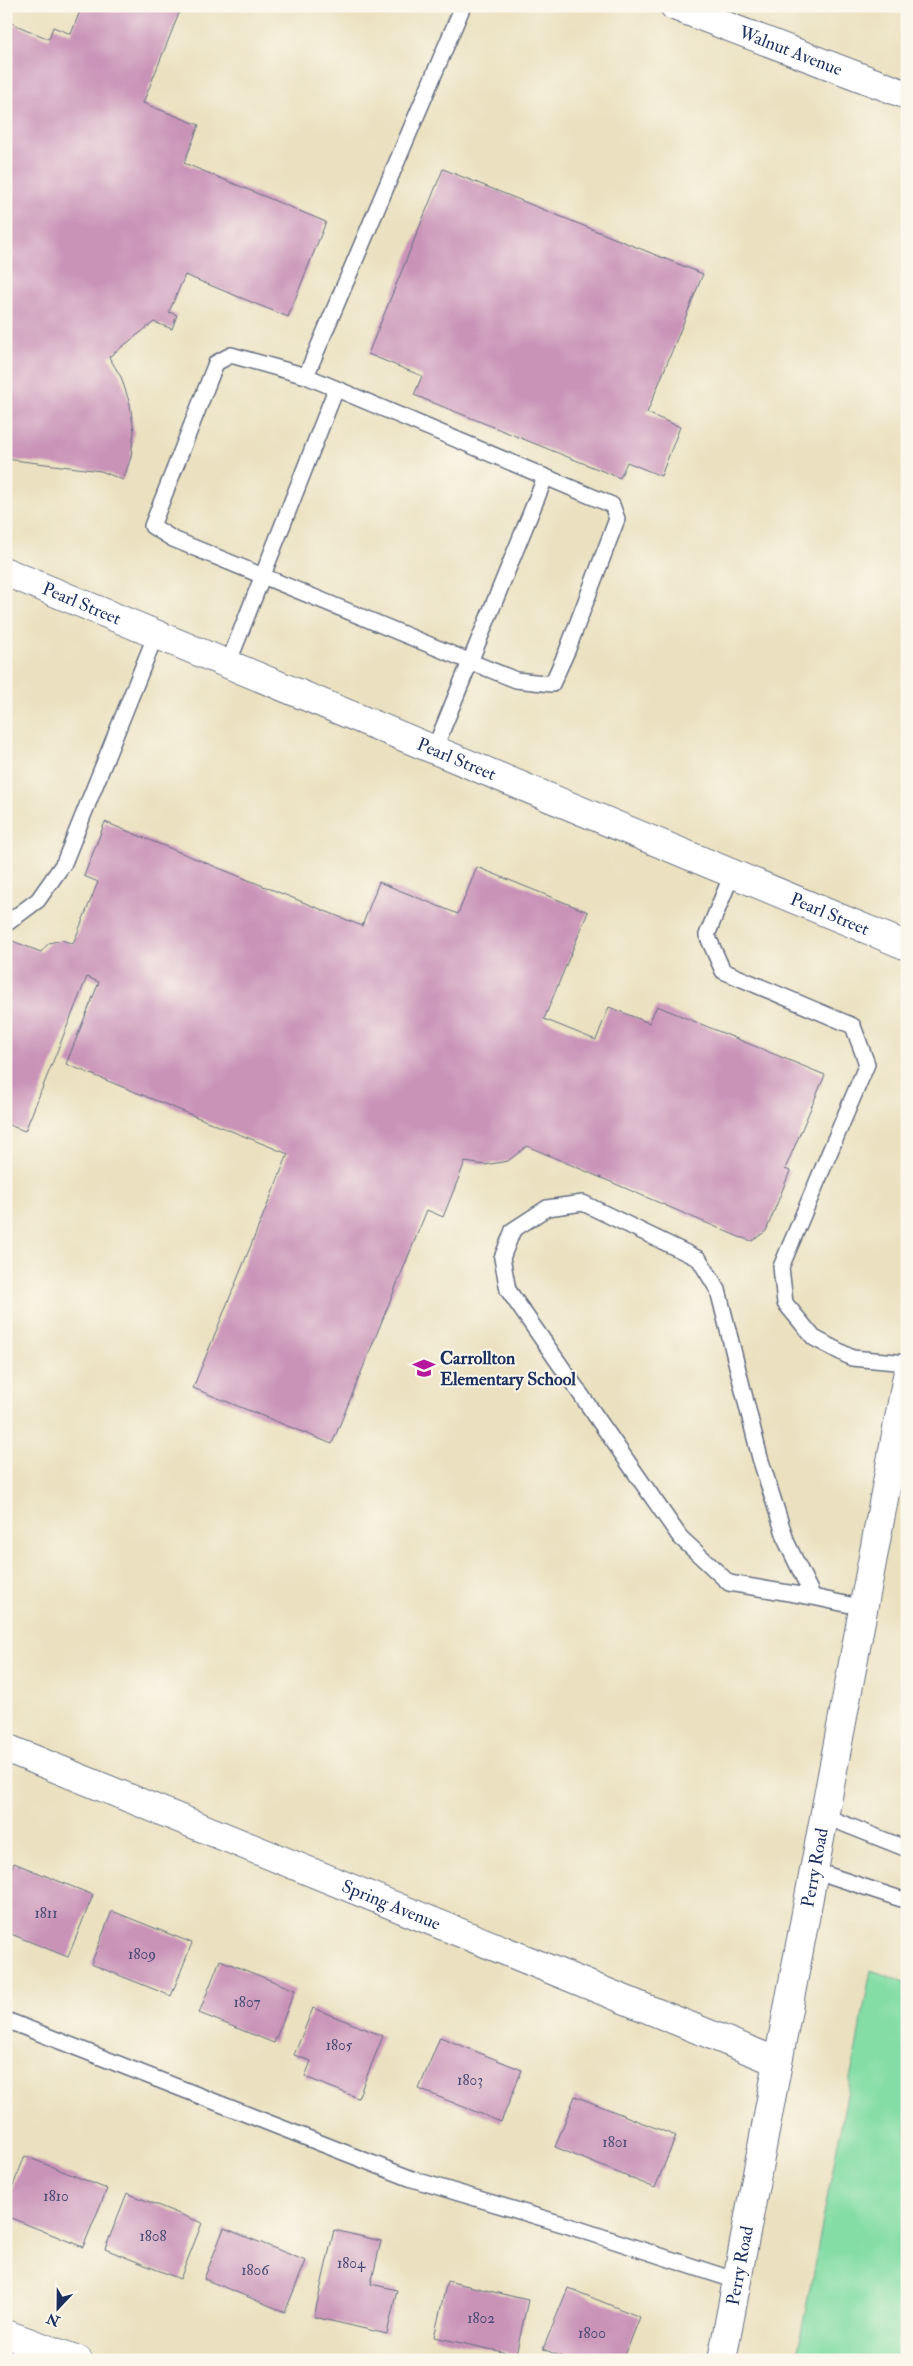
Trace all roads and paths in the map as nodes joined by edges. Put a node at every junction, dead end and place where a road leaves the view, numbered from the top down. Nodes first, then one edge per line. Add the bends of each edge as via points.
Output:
1 (463, 6) edge
2 (674, 6) edge
3 (907, 95) edge
4 (306, 376) junction
5 (336, 389) junction
6 (545, 478) junction
7 (262, 575) junction
8 (8, 577) edge
9 (156, 634) junction
10 (471, 662) junction
11 (228, 664) junction
12 (434, 750) junction
13 (732, 874) junction
14 (6, 924) edge
15 (907, 946) edge
16 (907, 1363) edge
17 (907, 1376) edge
18 (813, 1597) junction
19 (864, 1608) junction
20 (6, 1748) edge
21 (824, 1816) junction
22 (907, 1849) edge
23 (813, 1870) junction
24 (907, 1901) edge
25 (6, 2020) edge
26 (778, 2062) junction
27 (736, 2281) junction
28 (6, 2334) edge
29 (78, 2360) edge
30 (722, 2360) edge

1 - 4 lane
2 - 3 street, Walnut Avenue
4 - 5 lane
4 - 7 lane via 231,355 216,363 152,526 173,539
5 - 6 lane
5 - 7 lane
6 - 10 lane
6 - 10 lane via 612,505 618,519 568,651 552,684 516,680
7 - 10 lane
7 - 11 lane
8 - 9 street, Pearl Street
9 - 11 street, Pearl Street
9 - 14 lane via 64,863 38,900
10 - 12 lane
11 - 12 street, Pearl Street
12 - 13 street, Pearl Street
13 - 15 street, Pearl Street
13 - 16 lane via 707,935 722,971 853,1026 867,1064 781,1267 785,1303 814,1338 852,1358
17 - 19 street, Perry Road
18 - 18 lane via 787,1543 760,1458 718,1290 699,1259 583,1203 548,1208 514,1230 502,1258 508,1290 680,1537 729,1583
18 - 19 lane
19 - 21 street, Perry Road
20 - 26 street, Spring Avenue
21 - 22 lane
21 - 23 street, Perry Road
23 - 24 lane
23 - 26 street, Perry Road
25 - 27 lane via 394,2172
26 - 27 street, Perry Road
27 - 30 street, Perry Road
28 - 29 street

